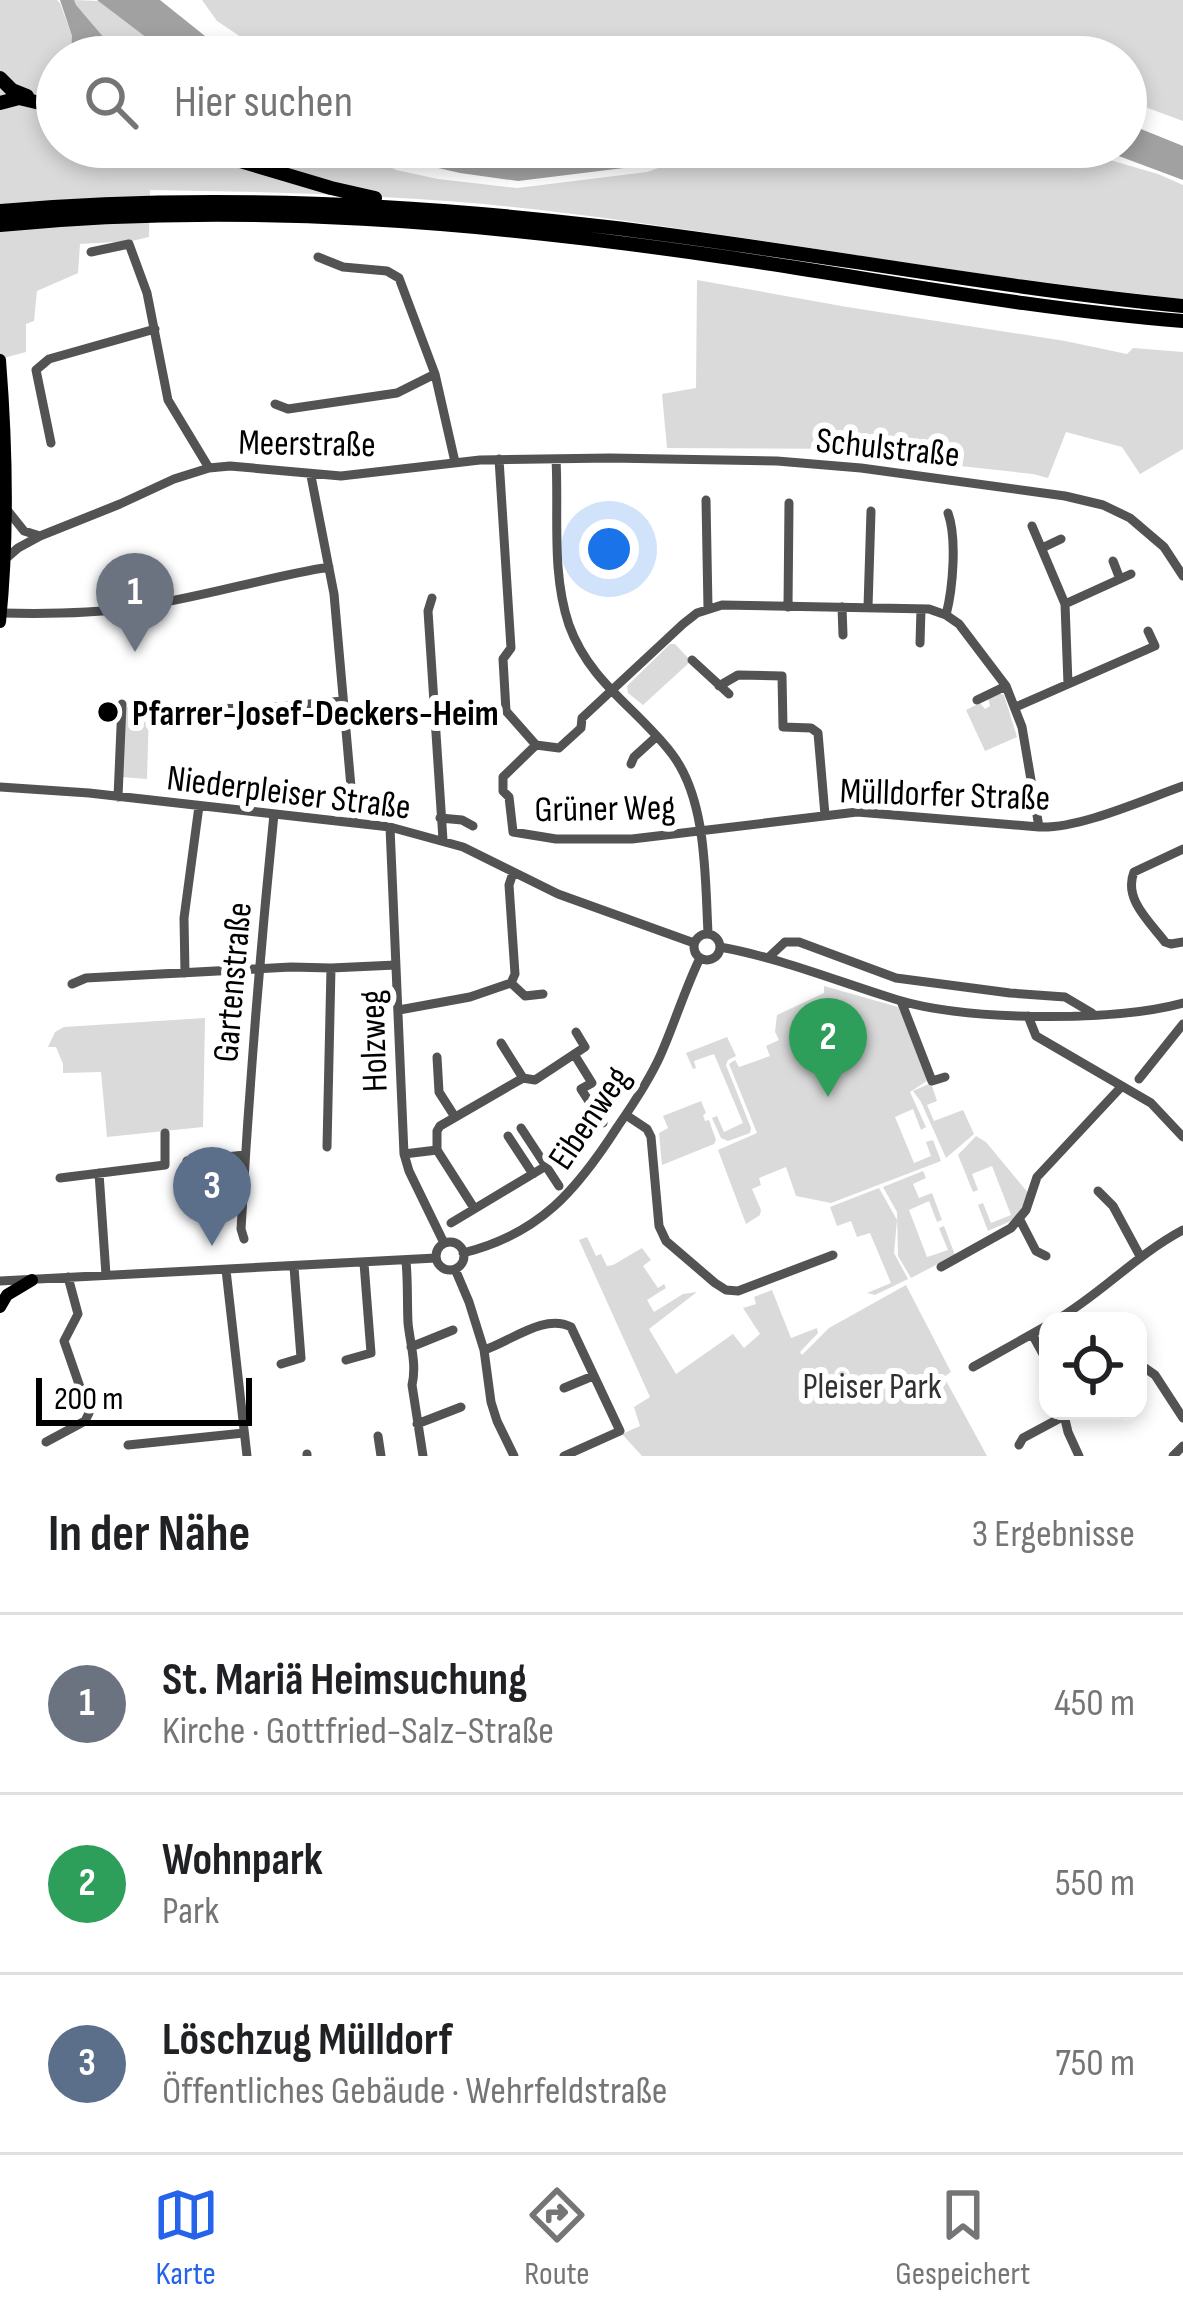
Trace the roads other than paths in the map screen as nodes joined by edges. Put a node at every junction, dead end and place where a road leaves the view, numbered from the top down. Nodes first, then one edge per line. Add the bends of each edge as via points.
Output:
1 (0, 78) edge
2 (36, 99) edge
3 (36, 102) edge
4 (0, 103) edge
5 (264, 168) edge
6 (427, 208) junction
7 (0, 211) edge
8 (0, 225) edge
9 (91, 252) dead end
10 (318, 256) dead end
11 (1183, 306) edge
12 (1183, 321) edge
13 (155, 329) junction
14 (0, 360) edge
15 (435, 374) junction
16 (275, 404) dead end
17 (51, 443) dead end
18 (500, 459) junction
19 (556, 459) junction
20 (455, 462) junction
21 (209, 468) junction
22 (311, 476) junction
23 (706, 500) dead end
24 (789, 503) dead end
25 (7, 509) junction
26 (871, 511) dead end
27 (948, 513) dead end
28 (1032, 526) dead end
29 (40, 536) junction
30 (1061, 539) dead end
31 (1042, 548) junction
32 (3, 561) edge
33 (1113, 561) dead end
34 (329, 567) junction
35 (1182, 573) edge
36 (432, 598) dead end
37 (1065, 604) junction
38 (788, 607) junction
39 (842, 607) junction
40 (708, 608) junction
41 (868, 608) junction
42 (921, 609) junction
43 (946, 614) junction
44 (0, 617) edge
45 (1148, 631) dead end
46 (843, 634) dead end
47 (920, 643) dead end
48 (692, 660) dead end
49 (1068, 684) junction
50 (719, 686) junction
51 (1006, 686) junction
52 (611, 693) junction
53 (729, 694) dead end
54 (977, 700) dead end
55 (343, 701) junction
56 (122, 704) dead end
57 (1016, 707) junction
58 (210, 708) dead end
59 (656, 737) junction
60 (536, 745) junction
61 (559, 748) junction
62 (570, 761) dead end
63 (631, 764) dead end
64 (0, 787) edge
65 (1183, 787) edge
66 (118, 797) junction
67 (199, 806) junction
68 (274, 814) junction
69 (826, 814) junction
70 (440, 818) junction
71 (354, 821) junction
72 (472, 826) dead end
73 (1040, 826) junction
74 (390, 827) junction
75 (700, 832) junction
76 (442, 840) junction
77 (1183, 849) edge
78 (513, 873) junction
79 (708, 933) junction
80 (1183, 942) edge
81 (694, 943) junction
82 (720, 947) junction
83 (700, 958) junction
84 (768, 958) junction
85 (396, 965) junction
86 (331, 968) junction
87 (258, 970) junction
88 (184, 973) junction
89 (511, 983) junction
90 (72, 984) dead end
91 (543, 994) dead end
92 (901, 1001) junction
93 (1183, 1003) edge
94 (399, 1010) junction
95 (1093, 1014) junction
96 (1028, 1016) junction
97 (1183, 1024) edge
98 (576, 1032) dead end
99 (501, 1043) dead end
100 (574, 1054) junction
101 (436, 1057) dead end
102 (945, 1076) dead end
103 (523, 1078) junction
104 (1139, 1079) dead end
105 (1122, 1086) junction
106 (626, 1115) junction
107 (454, 1117) junction
108 (603, 1124) dead end
109 (521, 1128) dead end
110 (165, 1133) dead end
111 (508, 1136) dead end
112 (1183, 1137) edge
113 (327, 1147) dead end
114 (437, 1150) junction
115 (404, 1154) junction
116 (245, 1155) junction
117 (187, 1161) dead end
118 (546, 1166) junction
119 (99, 1173) junction
120 (532, 1174) junction
121 (60, 1178) dead end
122 (559, 1186) dead end
123 (1098, 1191) dead end
124 (474, 1208) junction
125 (1020, 1220) junction
126 (452, 1223) dead end
127 (1183, 1230) edge
128 (244, 1239) dead end
129 (444, 1243) junction
130 (464, 1253) junction
131 (832, 1255) dead end
132 (1046, 1256) dead end
133 (1140, 1256) junction
134 (436, 1258) junction
135 (406, 1261) junction
136 (364, 1263) junction
137 (294, 1267) junction
138 (941, 1267) dead end
139 (455, 1269) junction
140 (226, 1270) junction
141 (106, 1276) junction
142 (68, 1277) junction
143 (32, 1280) junction
144 (0, 1281) edge
145 (0, 1307) edge
146 (1070, 1312) edge
147 (453, 1330) dead end
148 (1039, 1330) edge
149 (1032, 1334) junction
150 (411, 1347) junction
151 (1039, 1347) edge
152 (484, 1350) junction
153 (346, 1360) dead end
154 (281, 1364) dead end
155 (973, 1366) dead end
156 (1147, 1369) edge
157 (593, 1376) junction
158 (565, 1388) dead end
159 (461, 1407) dead end
160 (1183, 1418) edge
161 (1052, 1420) edge
162 (1065, 1420) edge
163 (417, 1424) junction
164 (244, 1432) junction
165 (379, 1436) dead end
166 (46, 1442) dead end
167 (595, 1443) junction
168 (128, 1445) dead end
169 (1018, 1445) dead end
170 (1183, 1446) edge
171 (247, 1456) edge
172 (381, 1456) edge
173 (423, 1456) edge
174 (514, 1456) edge
175 (564, 1456) edge
176 (601, 1456) edge
177 (1078, 1456) edge
178 (1173, 1456) edge

1 - 2 highway
3 - 4 highway
5 - 6 highway
6 - 7 highway via 196,202
6 - 11 highway
8 - 12 highway via 163,215 420,221
9 - 13 street via 129,244
10 - 15 street via 399,278
13 - 17 street via 36,370
13 - 21 street via 168,400
14 - 25 main road
15 - 16 street via 397,393 288,409
15 - 20 street
18 - 19 street, Meerstraße
18 - 20 street, Meerstraße
18 - 60 street via 512,648 502,659 506,711
19 - 35 street, Schulstraße via 798,463 1065,496 1130,518
19 - 52 street via 569,626
20 - 22 street, Meerstraße
21 - 22 street, Meerstraße
21 - 29 street, Meerstraße
22 - 34 street
23 - 40 street
24 - 38 street
25 - 29 street
25 - 32 main road
26 - 41 street
27 - 43 street
28 - 31 street
29 - 32 street, Meerstraße
30 - 31 street
31 - 37 street
32 - 44 main road
33 - 37 street via 1126,576
34 - 44 street via 134,608
34 - 55 street
36 - 70 street
37 - 49 street
38 - 39 street
38 - 40 street
39 - 41 street
39 - 46 street
40 - 52 street
41 - 42 street
42 - 43 street
42 - 47 street
43 - 51 street
45 - 49 street via 1155,646
48 - 50 street
49 - 57 street
50 - 53 street
50 - 69 street via 738,675 782,676 783,727 818,733
51 - 54 street
51 - 57 street
52 - 59 street
52 - 61 street
55 - 58 street
55 - 71 street
56 - 66 street
57 - 73 street
59 - 63 street
59 - 75 street via 686,777
60 - 61 street
60 - 75 street, Grüner Weg via 502,777 513,832 575,840
61 - 62 street
64 - 66 street, Niederpleiser Straße
65 - 73 street, Mülldorfer Straße
66 - 67 street, Niederpleiser Straße
67 - 68 street, Niederpleiser Straße
67 - 88 street
68 - 71 street, Niederpleiser Straße
68 - 87 street, Gartenstraße
69 - 73 street, Mülldorfer Straße
69 - 75 street, Mülldorfer Straße
70 - 72 street
70 - 76 street
71 - 74 street, Niederpleiser Straße
74 - 76 street, Niederpleiser Straße
74 - 85 street, Holzweg
75 - 79 street
76 - 78 street, Niederpleiser Straße
77 - 80 street via 1134,872 1130,891 1166,942
78 - 81 street, Niederpleiser Straße
78 - 89 street
79 - 81 street
79 - 82 street
81 - 83 street
82 - 83 street via 713,958
82 - 84 street
83 - 106 street, Eibenweg
84 - 92 street
84 - 95 street via 785,942 799,942 896,978 1065,997
85 - 86 street
85 - 94 street, Holzweg
86 - 87 street
86 - 113 street
87 - 88 street
87 - 116 street, Gartenstraße
88 - 90 street
89 - 91 street via 525,996
89 - 94 street
92 - 96 street
92 - 102 street via 932,1081
93 - 95 street
94 - 115 street, Holzweg
95 - 96 street
96 - 105 street via 1036,1036
97 - 104 street
98 - 100 street via 585,1047
99 - 103 street
100 - 103 street via 535,1080
100 - 108 street via 592,1083 581,1089
101 - 107 street via 439,1092
103 - 107 street
105 - 112 street
105 - 125 street via 1037,1177
106 - 130 street, Eibenweg via 552,1210
106 - 131 street via 651,1137 658,1226 715,1283 738,1291
107 - 114 street via 438,1128
109 - 118 street
110 - 119 street via 165,1165
111 - 120 street
114 - 115 street
114 - 124 street
115 - 129 street, Holzweg
116 - 117 street
116 - 128 street, Gartenstraße
118 - 120 street
118 - 122 street
119 - 121 street
119 - 141 street
120 - 124 street
123 - 133 street
124 - 126 street
125 - 132 street
125 - 138 street
127 - 133 street
129 - 130 street
129 - 134 street
130 - 139 street
133 - 146 street
134 - 135 street
134 - 139 street
135 - 136 street
135 - 150 street
136 - 137 street
136 - 153 street via 371,1353
137 - 140 street
137 - 154 street via 301,1358
139 - 152 street
140 - 141 street
140 - 164 street
141 - 142 street
142 - 143 street
142 - 166 street via 78,1314 64,1341 89,1413
143 - 144 street
143 - 145 main road
147 - 150 street
148 - 149 street
149 - 151 street
149 - 155 street
150 - 163 street
152 - 157 street via 562,1322
152 - 174 street via 491,1402
156 - 160 street
157 - 158 street
157 - 167 street via 620,1431
159 - 163 street
161 - 169 street
162 - 177 street
163 - 173 street
164 - 168 street
164 - 171 street
165 - 172 street
167 - 175 street
167 - 176 street
170 - 178 street

